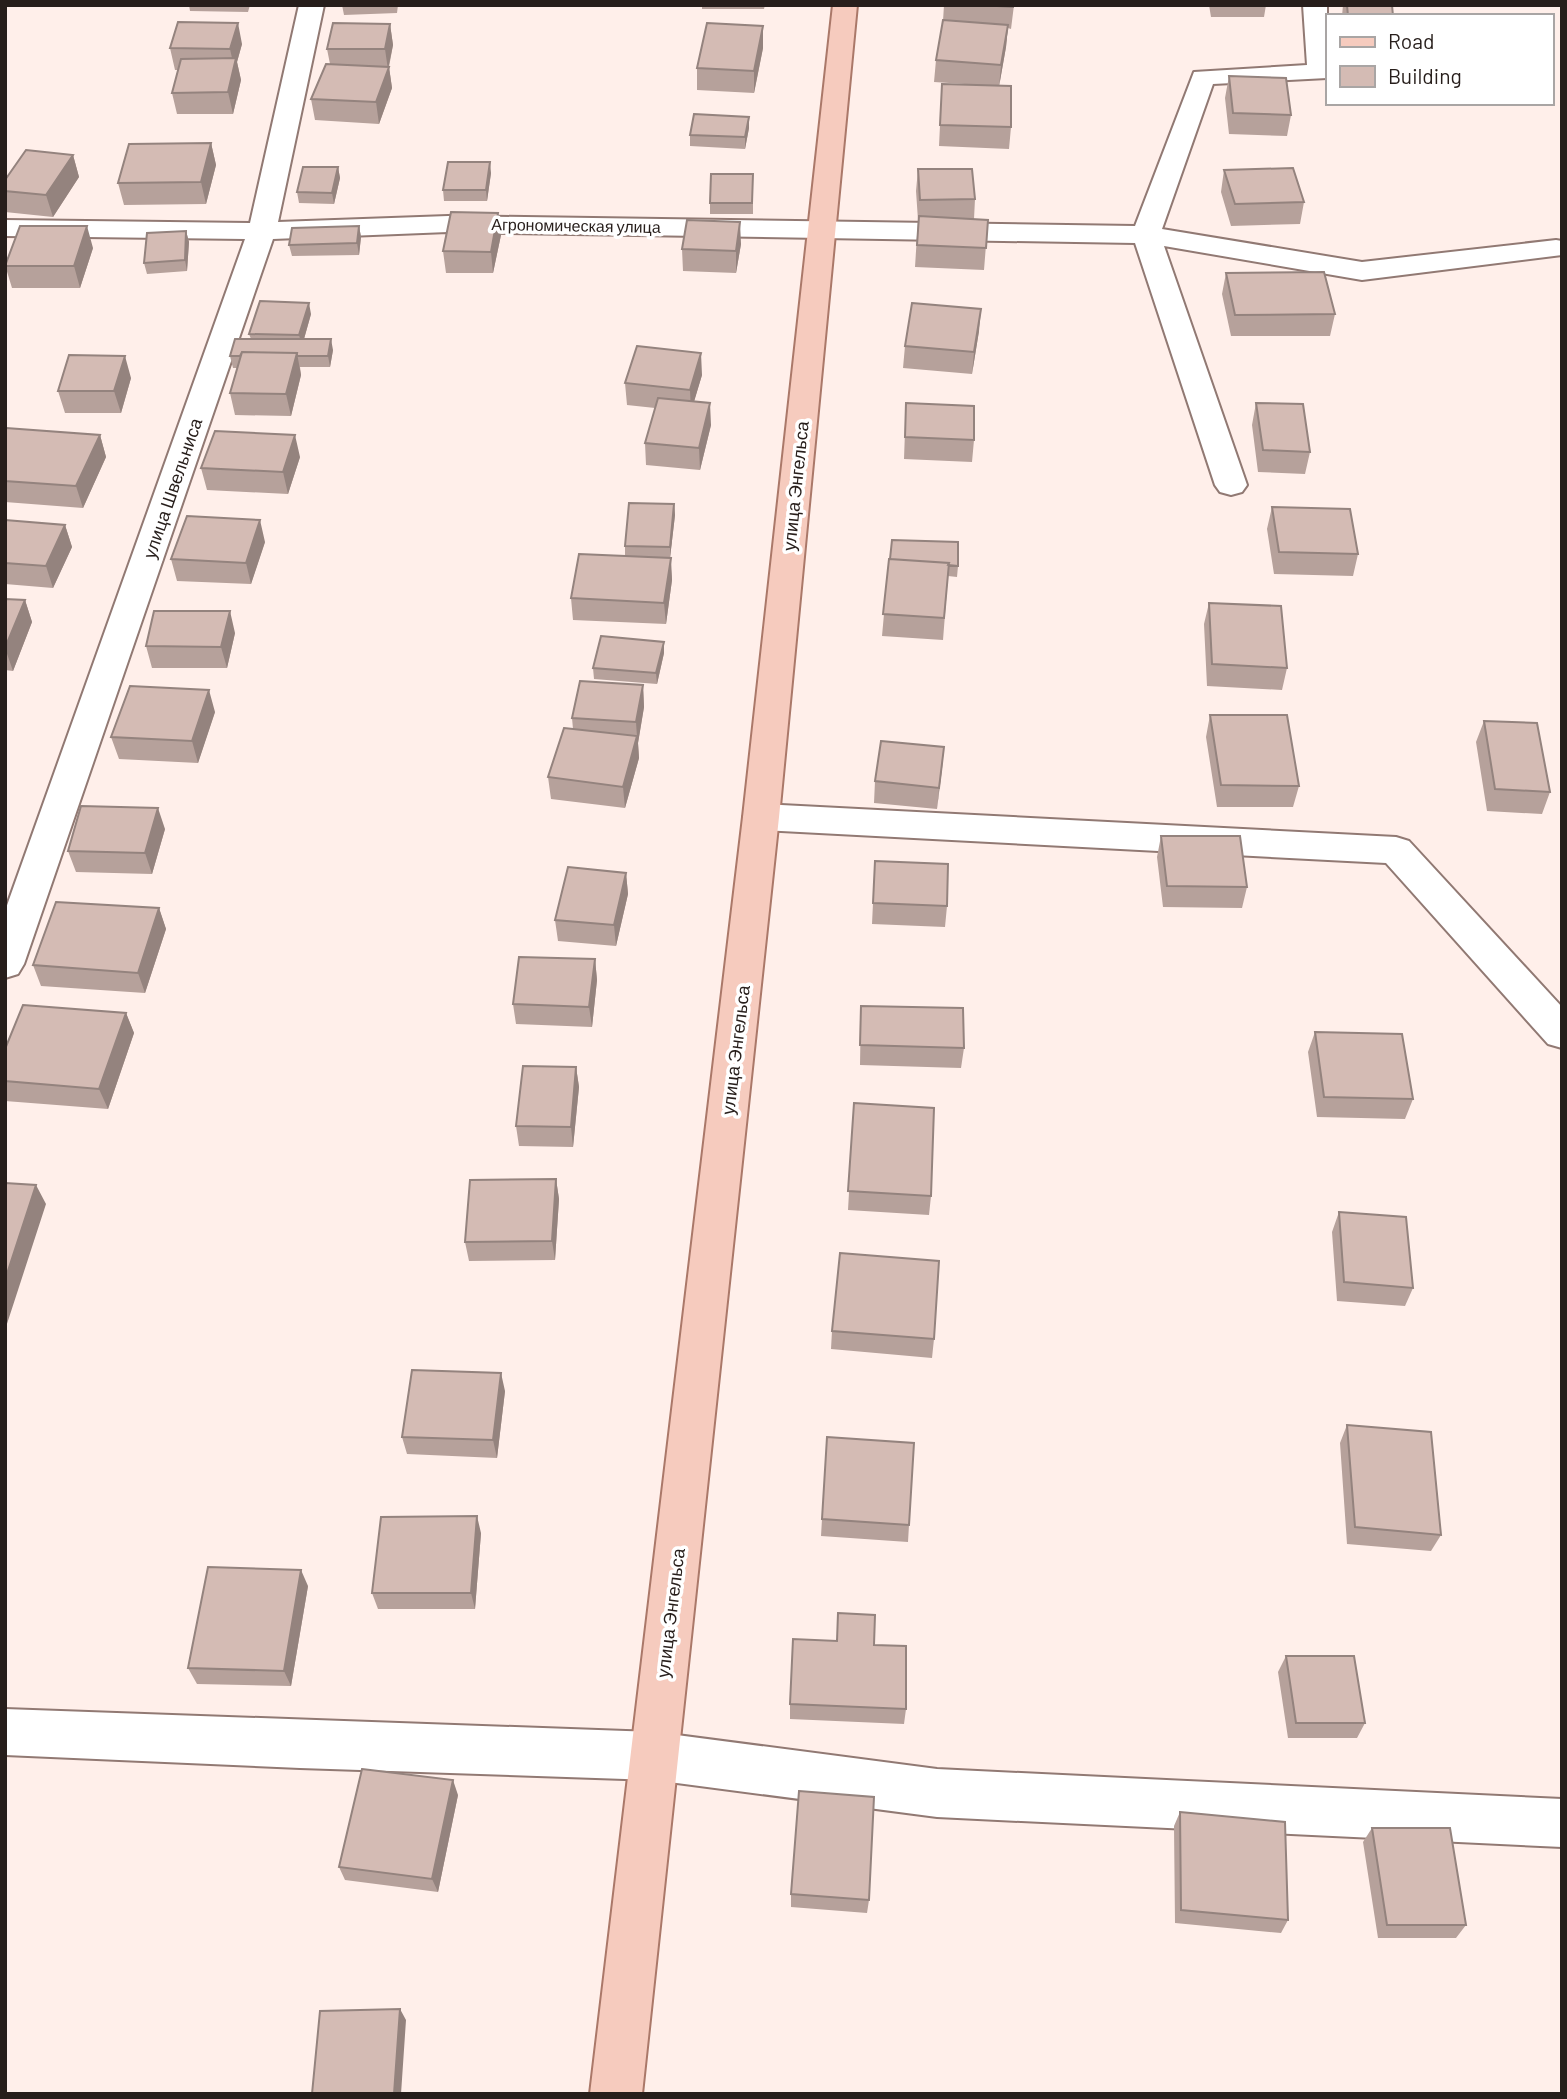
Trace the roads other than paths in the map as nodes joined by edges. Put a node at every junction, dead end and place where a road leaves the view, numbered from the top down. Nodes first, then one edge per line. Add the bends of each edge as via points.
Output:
1 (312, 5) edge
2 (845, 5) edge
3 (1315, 5) edge
4 (5, 228) edge
5 (822, 228) junction
6 (262, 231) junction
7 (1146, 235) junction
8 (1556, 248) dead end
9 (1231, 485) dead end
10 (761, 817) junction
11 (5, 964) edge
12 (1562, 1033) edge
13 (5, 1732) edge
14 (654, 1756) junction
15 (1562, 1823) edge
16 (616, 2094) edge

1 - 6 street, улица Швельниса
2 - 5 main road, улица Энгельса
3 - 7 street via 1320,72 1203,77
4 - 6 street, Агрономическая улица
5 - 6 street, Агрономическая улица via 448,224
5 - 7 street, Агрономическая улица
5 - 10 main road, улица Энгельса
6 - 11 street, улица Швельниса
7 - 8 street, Агрономическая улица via 1362,271
7 - 9 street
10 - 12 street via 1396,850
10 - 14 main road, улица Энгельса
13 - 14 street
14 - 15 street via 937,1793
14 - 16 main road, улица Энгельса

